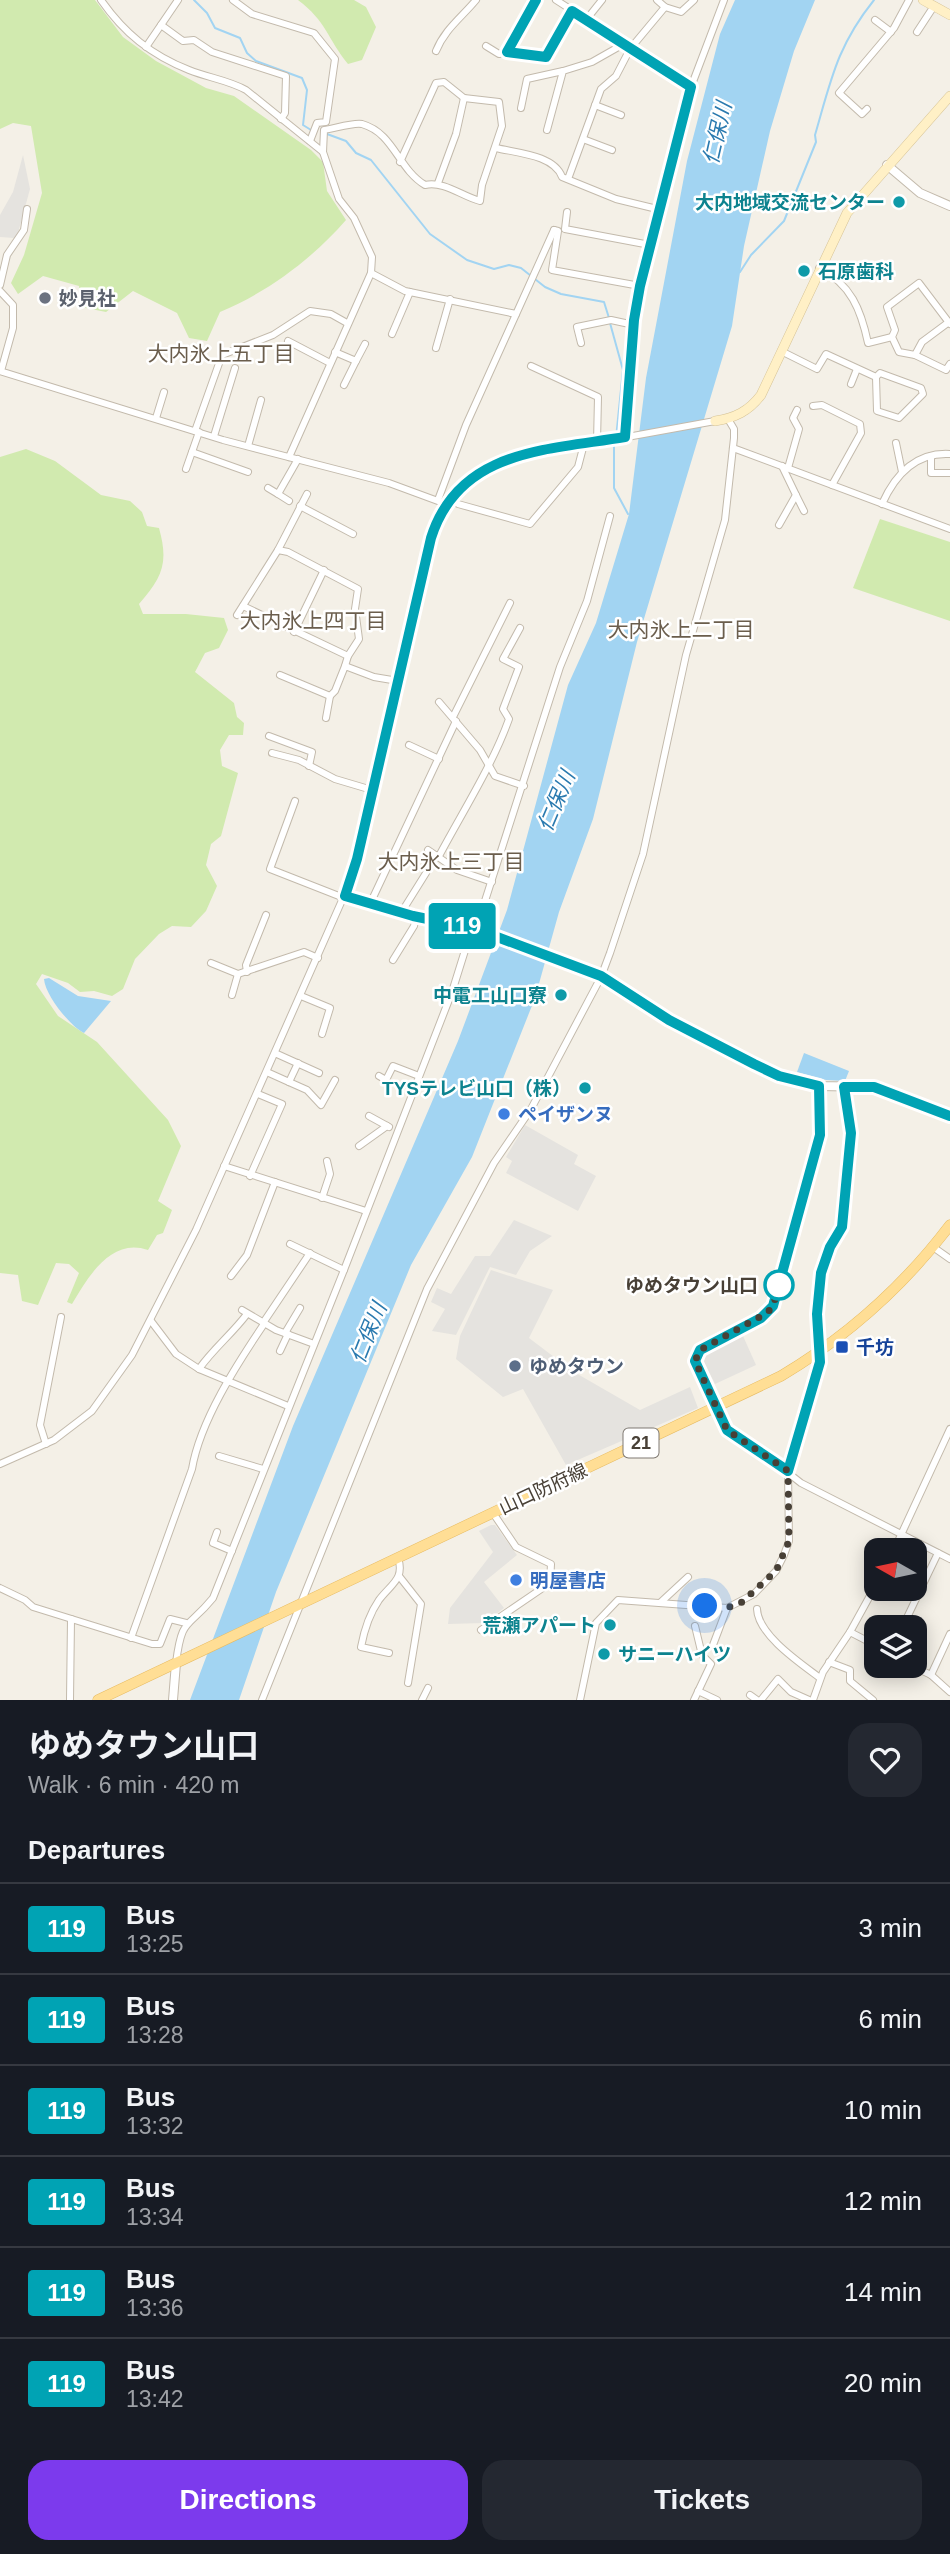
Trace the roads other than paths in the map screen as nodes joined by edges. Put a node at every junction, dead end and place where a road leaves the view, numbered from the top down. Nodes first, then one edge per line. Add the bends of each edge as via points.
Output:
1 (101, 0) edge
2 (178, 0) edge
3 (233, 0) edge
4 (476, 0) edge
5 (536, 0) edge
6 (556, 0) edge
7 (601, 0) edge
8 (657, 0) edge
9 (694, 0) edge
10 (724, 0) edge
11 (909, 0) edge
12 (923, 0) edge
13 (934, 6) junction
14 (665, 7) junction
15 (572, 11) junction
16 (950, 15) edge
17 (586, 20) junction
18 (875, 20) dead end
19 (161, 25) junction
20 (891, 32) junction
21 (917, 32) dead end
22 (622, 44) junction
23 (486, 46) dead end
24 (145, 47) junction
25 (630, 49) junction
26 (436, 51) dead end
27 (507, 52) junction
28 (563, 71) junction
29 (691, 87) junction
30 (831, 87) dead end
31 (839, 93) junction
32 (950, 96) edge
33 (464, 98) junction
34 (595, 106) junction
35 (521, 108) dead end
36 (863, 114) dead end
37 (621, 115) dead end
38 (281, 120) junction
39 (547, 130) dead end
40 (583, 139) junction
41 (310, 141) junction
42 (496, 148) junction
43 (612, 150) dead end
44 (323, 152) junction
45 (400, 162) junction
46 (887, 165) junction
47 (568, 179) junction
48 (438, 183) junction
49 (950, 206) edge
50 (27, 209) dead end
51 (657, 209) junction
52 (567, 212) dead end
53 (650, 245) junction
54 (819, 268) junction
55 (371, 273) junction
56 (0, 285) edge
57 (640, 286) junction
58 (0, 291) edge
59 (410, 292) junction
60 (450, 299) junction
61 (516, 314) junction
62 (347, 323) junction
63 (949, 323) edge
64 (634, 324) junction
65 (392, 334) dead end
66 (892, 337) junction
67 (288, 341) dead end
68 (581, 343) dead end
69 (365, 344) dead end
70 (436, 348) dead end
71 (781, 351) junction
72 (335, 352) junction
73 (915, 355) junction
74 (356, 361) junction
75 (330, 363) junction
76 (950, 364) edge
77 (531, 366) dead end
78 (235, 368) dead end
79 (857, 369) junction
80 (0, 371) edge
81 (876, 377) junction
82 (851, 384) dead end
83 (344, 385) dead end
84 (164, 392) dead end
85 (261, 400) dead end
86 (813, 407) dead end
87 (797, 410) dead end
88 (156, 418) junction
89 (728, 419) junction
90 (713, 421) joint
91 (197, 431) junction
92 (214, 436) junction
93 (625, 437) junction
94 (597, 442) junction
95 (896, 443) dead end
96 (584, 444) junction
97 (248, 446) junction
98 (733, 447) junction
99 (192, 452) junction
100 (950, 454) edge
101 (931, 456) junction
102 (289, 457) junction
103 (298, 459) junction
104 (785, 467) junction
105 (186, 469) dead end
106 (248, 472) dead end
107 (902, 472) junction
108 (950, 473) edge
109 (832, 485) junction
110 (268, 488) dead end
111 (278, 494) junction
112 (307, 494) dead end
113 (796, 495) junction
114 (452, 498) junction
115 (438, 500) junction
116 (289, 501) dead end
117 (446, 504) junction
118 (882, 504) junction
119 (300, 506) junction
120 (776, 509) dead end
121 (804, 511) dead end
122 (785, 513) junction
123 (610, 516) dead end
124 (779, 525) dead end
125 (950, 529) edge
126 (354, 534) dead end
127 (278, 550) junction
128 (324, 570) junction
129 (510, 603) dead end
130 (243, 606) junction
131 (237, 615) dead end
132 (520, 628) dead end
133 (294, 632) junction
134 (348, 656) junction
135 (345, 666) junction
136 (280, 675) dead end
137 (398, 681) junction
138 (330, 696) junction
139 (439, 702) dead end
140 (326, 718) dead end
141 (455, 719) junction
142 (269, 736) dead end
143 (409, 745) dead end
144 (272, 754) dead end
145 (439, 759) junction
146 (491, 765) junction
147 (309, 766) junction
148 (524, 786) junction
149 (372, 790) junction
150 (295, 800) dead end
151 (428, 850) dead end
152 (439, 856) junction
153 (426, 873) dead end
154 (492, 882) junction
155 (345, 897) junction
156 (370, 904) junction
157 (401, 913) junction
158 (266, 915) dead end
159 (416, 917) junction
160 (476, 929) junction
161 (318, 958) junction
162 (554, 959) joint
163 (393, 960) dead end
164 (211, 963) dead end
165 (247, 972) junction
166 (238, 974) junction
167 (601, 976) junction
168 (232, 995) dead end
169 (301, 996) junction
170 (321, 1034) dead end
171 (277, 1054) junction
172 (298, 1063) junction
173 (268, 1073) junction
174 (318, 1073) dead end
175 (379, 1076) dead end
176 (419, 1076) junction
177 (335, 1080) dead end
178 (289, 1082) junction
179 (819, 1086) junction
180 (844, 1087) junction
181 (258, 1094) junction
182 (369, 1116) dead end
183 (950, 1116) edge
184 (387, 1126) junction
185 (397, 1130) junction
186 (359, 1146) dead end
187 (327, 1161) dead end
188 (224, 1166) junction
189 (250, 1176) junction
190 (275, 1182) junction
191 (322, 1198) junction
192 (366, 1211) junction
193 (950, 1225) edge
194 (290, 1244) dead end
195 (933, 1247) junction
196 (310, 1254) junction
197 (950, 1259) edge
198 (344, 1270) junction
199 (231, 1276) dead end
200 (300, 1308) dead end
201 (61, 1317) dead end
202 (151, 1321) junction
203 (264, 1323) junction
204 (286, 1333) junction
205 (314, 1344) junction
206 (280, 1351) dead end
207 (820, 1352) junction
208 (199, 1369) junction
209 (226, 1383) junction
210 (288, 1406) junction
211 (716, 1407) junction
212 (950, 1429) edge
213 (47, 1444) junction
214 (0, 1455) edge
215 (219, 1456) dead end
216 (1, 1463) edge
217 (263, 1469) junction
218 (788, 1471) junction
219 (493, 1513) junction
220 (217, 1532) dead end
221 (903, 1534) junction
222 (901, 1538) edge
223 (232, 1551) junction
224 (938, 1553) junction
225 (398, 1558) junction
226 (950, 1559) edge
227 (399, 1576) junction
228 (688, 1577) dead end
229 (0, 1588) edge
230 (867, 1601) edge
231 (661, 1602) junction
232 (297, 1607) junction
233 (727, 1608) junction
234 (757, 1609) dead end
235 (908, 1615) edge
236 (71, 1619) junction
237 (186, 1623) junction
238 (695, 1626) dead end
239 (481, 1630) dead end
240 (850, 1632) junction
241 (950, 1634) edge
242 (131, 1638) junction
243 (864, 1639) edge
244 (713, 1645) dead end
245 (948, 1646) edge
246 (389, 1653) dead end
247 (829, 1662) junction
248 (176, 1663) junction
249 (927, 1673) edge
250 (931, 1675) junction
251 (820, 1678) junction
252 (408, 1683) dead end
253 (428, 1688) dead end
254 (698, 1690) junction
255 (950, 1692) edge
256 (750, 1695) dead end
257 (71, 1700) edge
258 (98, 1700) edge
259 (173, 1700) edge
260 (262, 1700) edge
261 (422, 1700) edge
262 (580, 1700) edge
263 (694, 1700) edge
264 (717, 1700) edge
265 (759, 1700) edge
266 (811, 1700) edge
267 (873, 1700) edge

1 - 24 street via 123,30
2 - 19 street
3 - 41 street via 252,14 314,33 335,59 326,122 317,123
4 - 26 street via 447,27
5 - 27 street
6 - 15 street
7 - 17 street
8 - 14 street
9 - 14 street via 681,12
10 - 29 street
11 - 20 street
12 - 13 main road
13 - 16 main road
13 - 21 street
14 - 25 street
15 - 17 street
15 - 27 street via 546,57
17 - 22 street
18 - 20 street
19 - 24 street
19 - 38 street via 183,41 194,40 212,52 286,76
20 - 31 street
22 - 25 street
22 - 28 street via 592,62
23 - 27 street via 499,54
24 - 38 street via 190,70 233,83
25 - 29 street
25 - 34 street via 616,76 601,89
28 - 35 street via 527,79
28 - 39 street
29 - 51 street
30 - 31 street
31 - 36 street
32 - 46 main road
33 - 42 street via 499,102 502,126
33 - 45 street via 444,82 436,83
33 - 48 street
34 - 37 street
34 - 40 street
38 - 41 street
40 - 43 street
40 - 47 street
41 - 44 street
42 - 47 street via 545,160
42 - 48 street via 481,201
44 - 45 street via 324,130 360,123 388,138
44 - 55 street via 339,199 354,218 372,257
45 - 48 street via 425,185
46 - 49 street via 920,193
46 - 54 main road via 847,213
47 - 51 street via 616,200
50 - 56 street via 24,230 7,255
51 - 53 street
52 - 53 street via 565,229
53 - 57 street
54 - 66 street via 851,293 868,343
54 - 71 main road
55 - 59 street
55 - 62 street
57 - 61 street via 552,270 558,231 554,230
57 - 64 street
58 - 80 street via 13,305 13,328
59 - 60 street
59 - 65 street
60 - 61 street
60 - 70 street
61 - 115 street
62 - 72 street
62 - 91 street via 331,314 310,311 273,335 222,355
63 - 66 street via 919,283 887,307 895,330
63 - 73 street via 922,342
64 - 68 street via 608,321 577,327
64 - 93 street
66 - 73 street via 898,355
67 - 75 street
69 - 74 street
71 - 79 street via 817,369 826,354
71 - 89 main road via 753,406
72 - 74 street
72 - 75 street
73 - 76 street via 946,370
74 - 83 street
75 - 102 street
77 - 94 street via 598,397
78 - 92 street via 233,384 221,401
79 - 81 street
79 - 82 street
80 - 88 street
81 - 81 street via 877,411 899,418 923,394 910,382 880,373
84 - 88 street
85 - 97 street
86 - 109 street via 822,405 860,424 861,432
87 - 104 street via 793,418 799,429
88 - 91 street
89 - 90 main road
89 - 98 street via 734,429
90 - 93 street
91 - 92 street
91 - 99 street
92 - 97 street
93 - 94 street
94 - 96 street
95 - 107 street
96 - 114 street via 501,460
96 - 114 street via 578,467 530,524 458,505
97 - 102 street
98 - 104 street
98 - 167 street via 725,520 686,655 643,854
99 - 105 street
99 - 106 street
100 - 101 street
101 - 107 street
101 - 108 street via 931,473
102 - 103 street
103 - 111 street
103 - 115 street
104 - 109 street
104 - 113 street
107 - 118 street
109 - 118 street
110 - 111 street
111 - 116 street
112 - 119 street
113 - 121 street
113 - 122 street
114 - 117 street
115 - 117 street
117 - 137 street via 431,538
118 - 125 street
119 - 126 street
119 - 127 street
120 - 122 street
122 - 124 street
123 - 148 street via 587,601 560,667
127 - 128 street
127 - 130 street
128 - 133 street
128 - 134 street via 358,589 359,639
129 - 141 street
130 - 131 street
130 - 133 street
132 - 146 street via 503,659 519,667 503,709 509,719
133 - 134 street
134 - 135 street
135 - 137 street
135 - 138 street
136 - 138 street
137 - 149 street
138 - 140 street
139 - 141 street
141 - 145 street
141 - 146 street
142 - 147 street via 312,752
143 - 145 street
144 - 147 street
145 - 156 street
146 - 148 street via 495,776
146 - 152 street via 480,777
147 - 149 street
148 - 154 street
149 - 155 street
150 - 155 street via 270,869
151 - 152 street
152 - 154 street via 457,870
153 - 157 street
154 - 160 street
155 - 156 street
155 - 161 street
156 - 157 street
157 - 159 street
158 - 165 street
159 - 160 street
159 - 163 street
160 - 162 street
160 - 176 street
161 - 165 street via 304,952
161 - 169 street
162 - 167 street
164 - 166 street
165 - 166 street
166 - 168 street
167 - 179 street via 669,1020 745,1060 779,1076
167 - 232 street via 531,1109 495,1163 432,1278
169 - 170 street via 330,1008
169 - 171 street
171 - 172 street
171 - 173 street
172 - 174 street
172 - 178 street
173 - 178 street
173 - 181 street
175 - 176 street via 386,1080 393,1066
176 - 185 street
177 - 178 street via 321,1105 307,1090
179 - 180 street
179 - 211 street via 820,1135 773,1306 761,1318 710,1343 697,1356 696,1366
180 - 183 street via 874,1087
180 - 207 street via 851,1133 844,1220 821,1273
181 - 188 street
181 - 189 street via 282,1104
182 - 184 street
184 - 185 street
184 - 186 street
185 - 192 street
187 - 191 street via 330,1174
188 - 189 street
188 - 202 street
189 - 190 street
190 - 191 street
190 - 199 street via 247,1255
191 - 192 street
192 - 198 street
193 - 195 main road, 山口防府線 / 21
194 - 196 street
195 - 197 street
195 - 207 main road, 山口防府線 / 21 via 881,1303
196 - 198 street
196 - 203 street
198 - 205 street
200 - 204 street
201 - 213 street via 40,1424
202 - 208 street via 176,1354
202 - 213 street via 92,1411
203 - 204 street
203 - 208 street via 245,1312
203 - 209 street
204 - 205 street
204 - 206 street
205 - 210 street
207 - 211 main road, 山口防府線 / 21
207 - 218 street
208 - 209 street
209 - 210 street
209 - 242 street via 195,1453
210 - 217 street
211 - 218 street via 733,1436
211 - 219 main road, 山口防府線 / 21
212 - 221 street
213 - 216 street
214 - 216 street
215 - 217 street
217 - 223 street
218 - 221 street via 815,1491
218 - 233 street via 789,1541 784,1555 754,1594
219 - 225 main road, 山口防府線 / 21
219 - 239 street via 516,1547 551,1564 550,1583
220 - 223 street via 213,1543
221 - 222 street
221 - 224 street
223 - 237 street via 213,1598
224 - 226 street
224 - 235 street
225 - 227 street
225 - 232 main road, 山口防府線 / 21
227 - 246 street via 379,1601 361,1647
227 - 252 street via 421,1604
228 - 231 street
229 - 236 street via 33,1607
230 - 240 street
231 - 233 street
231 - 262 street via 624,1599 605,1611 596,1623
232 - 248 main road, 山口防府線 / 21
232 - 260 street
233 - 244 street
234 - 251 street via 757,1617 783,1651
236 - 242 street
236 - 257 street
237 - 242 street via 170,1619 158,1645
237 - 248 street
238 - 254 street via 702,1656 711,1664
240 - 243 street
240 - 247 street
241 - 245 street
245 - 250 street
247 - 251 street
247 - 267 street via 850,1670 850,1681
248 - 258 main road, 山口防府線 / 21
248 - 259 street
249 - 250 street
250 - 255 street
251 - 266 street
253 - 261 street
254 - 263 street
254 - 264 street
256 - 265 street
265 - 266 street via 778,1679 791,1692

